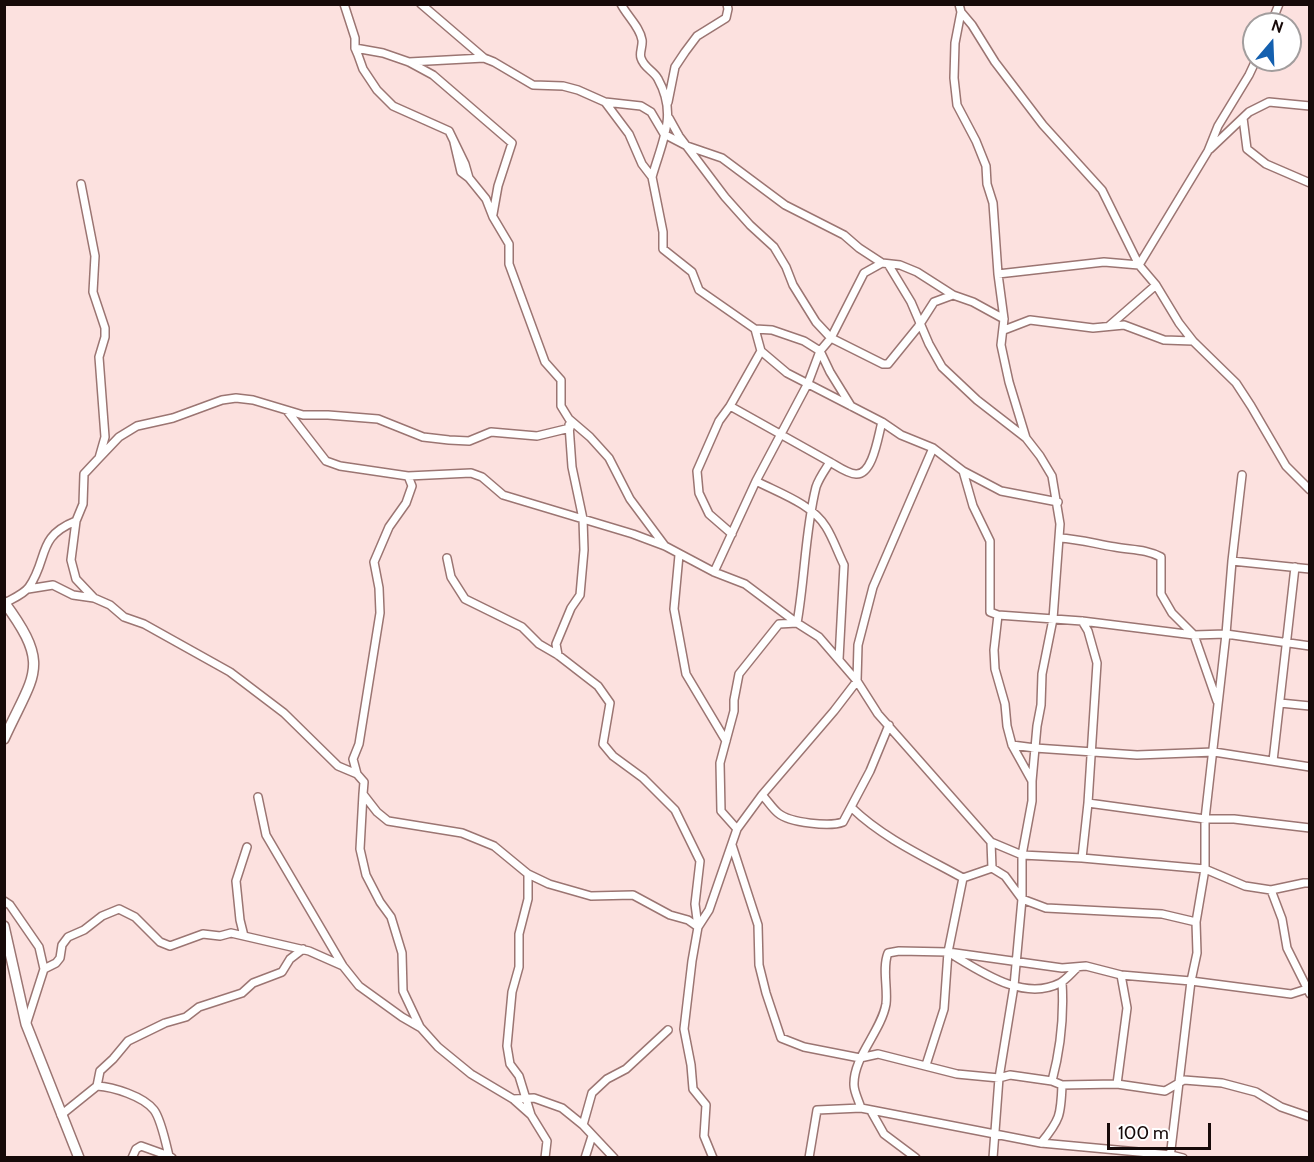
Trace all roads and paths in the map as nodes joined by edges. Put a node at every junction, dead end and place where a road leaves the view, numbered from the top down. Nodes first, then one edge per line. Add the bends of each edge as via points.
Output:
1 (344, 4) edge
2 (421, 4) edge
3 (621, 4) edge
4 (727, 4) edge
5 (960, 8) edge
6 (355, 48) junction
7 (484, 58) junction
8 (409, 62) junction
9 (1251, 72) edge
10 (605, 102) junction
11 (668, 102) junction
12 (1310, 106) edge
13 (669, 118) junction
14 (1243, 118) junction
15 (664, 134) junction
16 (687, 146) junction
17 (1208, 151) junction
18 (652, 177) junction
19 (1310, 183) edge
20 (81, 184) dead end
21 (493, 217) junction
22 (885, 263) junction
23 (1140, 265) junction
24 (998, 274) junction
25 (1156, 285) junction
26 (953, 295) junction
27 (1004, 319) junction
28 (920, 324) junction
29 (1109, 326) junction
30 (755, 329) junction
31 (1004, 330) junction
32 (831, 338) junction
33 (1193, 341) junction
34 (760, 351) junction
35 (820, 351) junction
36 (808, 383) junction
37 (730, 406) junction
38 (851, 407) junction
39 (288, 412) junction
40 (569, 419) junction
41 (882, 422) junction
42 (570, 428) junction
43 (780, 435) junction
44 (1026, 438) junction
45 (933, 448) junction
46 (99, 458) junction
47 (830, 462) junction
48 (963, 471) junction
49 (1242, 475) dead end
50 (408, 476) junction
51 (756, 481) junction
52 (1310, 490) edge
53 (1058, 502) junction
54 (812, 511) junction
55 (583, 519) junction
56 (76, 522) junction
57 (732, 534) junction
58 (1059, 538) junction
59 (665, 546) junction
60 (679, 555) junction
61 (447, 558) dead end
62 (1232, 561) junction
63 (1295, 567) junction
64 (1310, 569) edge
65 (714, 572) junction
66 (28, 589) junction
67 (94, 598) junction
68 (5, 602) edge
69 (998, 615) junction
70 (1053, 619) junction
71 (1082, 621) junction
72 (797, 623) junction
73 (1226, 634) junction
74 (1194, 635) junction
75 (1287, 643) junction
76 (1310, 646) edge
77 (558, 655) junction
78 (839, 659) junction
79 (856, 681) junction
80 (1280, 703) junction
81 (1219, 705) junction
82 (1310, 706) edge
83 (889, 725) junction
84 (4, 739) edge
85 (726, 741) junction
86 (1012, 745) junction
87 (1035, 748) junction
88 (1093, 752) junction
89 (1214, 752) junction
90 (1273, 761) junction
91 (1310, 767) edge
92 (357, 774) junction
93 (1032, 781) junction
94 (363, 794) junction
95 (762, 795) junction
96 (258, 797) dead end
97 (1088, 803) junction
98 (852, 808) junction
99 (1204, 819) junction
100 (1310, 828) edge
101 (737, 829) junction
102 (991, 842) junction
103 (732, 844) junction
104 (247, 847) dead end
105 (1022, 855) junction
106 (1082, 858) junction
107 (992, 868) junction
108 (1205, 869) junction
109 (528, 874) junction
110 (963, 878) junction
111 (1310, 883) edge
112 (1271, 890) junction
113 (1022, 899) junction
114 (4, 901) edge
115 (1196, 922) junction
116 (4, 926) edge
117 (698, 927) junction
118 (244, 936) junction
119 (303, 949) junction
120 (948, 952) junction
121 (1015, 961) junction
122 (343, 966) junction
123 (1078, 967) junction
124 (44, 969) junction
125 (1121, 975) junction
126 (1191, 981) junction
127 (1062, 982) junction
128 (1014, 986) junction
129 (1309, 990) edge
130 (26, 1024) junction
131 (421, 1028) junction
132 (668, 1030) dead end
133 (860, 1058) junction
134 (926, 1065) junction
135 (999, 1078) junction
136 (1052, 1081) junction
137 (1117, 1084) junction
138 (1179, 1084) junction
139 (1062, 1085) junction
140 (97, 1086) junction
141 (525, 1098) junction
142 (513, 1099) junction
143 (861, 1108) junction
144 (871, 1111) junction
145 (61, 1115) junction
146 (531, 1115) junction
147 (1309, 1117) edge
148 (583, 1125) junction
149 (994, 1133) junction
150 (592, 1136) junction
151 (1041, 1143) junction
152 (1170, 1156) edge
153 (171, 1157) edge
154 (547, 1157) edge
155 (79, 1158) edge
156 (132, 1158) edge
157 (585, 1158) edge
158 (614, 1158) edge
159 (713, 1158) edge
160 (809, 1158) edge
161 (916, 1158) edge
162 (993, 1158) edge
163 (1183, 1158) edge

1 - 6 street
2 - 7 street
3 - 11 street via 642,41 639,56 657,77
4 - 11 street via 726,18 697,36 675,67
5 - 23 street via 1043,125 1102,190
5 - 24 street via 954,78 957,105 986,166
6 - 8 street
6 - 21 street via 363,69 393,106 449,131 469,178 486,199
7 - 8 street
7 - 10 street via 533,86 563,86
8 - 21 street via 433,75 512,143
9 - 17 street via 1218,126
10 - 15 street via 641,106 651,112
10 - 18 street via 629,134
11 - 13 street
12 - 14 street via 1269,102
13 - 15 street
13 - 16 street
14 - 17 street
14 - 19 street via 1247,149 1266,164
15 - 16 street
15 - 18 street
16 - 22 street via 722,158 784,205 844,235
16 - 32 street via 725,197 774,247 816,322
17 - 23 street
18 - 30 street via 663,249 692,272 699,290
20 - 46 street via 95,256 93,292 105,328 99,357 105,437
21 - 40 street via 509,244 509,264 545,362 561,380 561,406
22 - 26 street via 917,272
22 - 28 street via 911,302
22 - 32 street via 864,273
23 - 24 street via 1104,262
23 - 25 street
24 - 27 street
25 - 29 street
25 - 33 street
26 - 27 street
26 - 28 street via 934,302
27 - 31 street
28 - 32 street via 888,364
28 - 44 street via 942,367
29 - 31 street via 1093,328 1030,320
29 - 33 street via 1124,326 1164,340
30 - 34 street
30 - 35 street via 772,330
31 - 44 street via 1001,345
32 - 35 street
33 - 52 street via 1236,383 1286,466
34 - 36 street via 787,373
34 - 37 street
35 - 36 street
35 - 38 street
36 - 38 street
36 - 43 street
37 - 43 street
37 - 57 street via 719,421 697,471 699,493 710,514
38 - 41 street
39 - 42 street via 378,419 423,437 469,441 491,432 537,436
39 - 46 street via 253,400 222,400 193,413 137,426 119,437
39 - 50 street via 326,461
40 - 42 street
40 - 59 street via 609,458 630,499
41 - 45 street
41 - 47 street via 869,468 863,473 854,474
42 - 55 street via 572,467
43 - 47 street
43 - 51 street
44 - 53 street via 1052,476
45 - 48 street
45 - 79 street via 873,587 858,645
46 - 56 street via 84,474 83,504
47 - 54 street via 817,485
48 - 53 street via 1001,491
48 - 69 street via 973,506 990,541 990,612
49 - 62 street
50 - 55 street via 471,473 503,495
50 - 92 street via 412,486 406,503 374,562 380,613 359,744 352,759
51 - 54 street
51 - 57 street
53 - 58 street
54 - 72 street
54 - 78 street via 826,526 844,565
55 - 59 street
55 - 77 street via 580,595 556,644
56 - 66 street via 62,527 47,541
56 - 67 street via 71,560 76,579
57 - 65 street
58 - 70 street
58 - 74 street via 1151,551 1161,557 1161,594 1172,613
59 - 60 street
60 - 65 street
60 - 85 street via 674,609 686,674
61 - 77 street via 450,577 465,599 522,627
62 - 63 street
62 - 73 street
63 - 64 street
63 - 75 street
65 - 72 street via 746,584
66 - 67 street via 53,585 73,595
66 - 68 street
67 - 92 street via 230,672 285,714 338,766
68 - 84 main road via 28,637 35,658 33,679
69 - 70 street
69 - 86 street via 995,669
70 - 71 street
70 - 87 street via 1042,674
71 - 74 street
71 - 88 street via 1097,663
72 - 78 street via 819,637
72 - 85 street via 779,624 739,674
73 - 74 street
73 - 75 street
73 - 81 street
74 - 81 street
75 - 76 street
75 - 80 street
77 - 117 street via 598,686 610,703 603,744 675,810 700,861 695,904
78 - 79 street
79 - 83 street
79 - 95 street
80 - 82 street
80 - 90 street
81 - 89 street
83 - 98 street
83 - 102 street
85 - 101 street via 720,762 721,811
86 - 87 street
86 - 93 street
87 - 88 street
87 - 93 street
88 - 89 street
88 - 97 street
89 - 90 street
89 - 99 street
90 - 91 street
92 - 94 street via 364,782
93 - 105 street
94 - 109 street via 388,821 462,833 484,841
94 - 131 street via 360,849 366,875 391,916 402,953 403,991
95 - 98 street via 780,815 801,822 835,825 843,822
95 - 101 street
96 - 122 street via 266,835
97 - 99 street
97 - 106 street
98 - 110 street via 863,819
99 - 100 street
99 - 108 street
101 - 103 street
102 - 105 street
102 - 107 street
103 - 117 street via 709,910
103 - 133 street via 758,925 759,965 781,1038 804,1047
104 - 118 street via 236,881
105 - 106 street
105 - 113 street
106 - 108 street
107 - 110 street
107 - 113 street via 1005,876
108 - 112 street via 1245,886
108 - 115 street
109 - 117 street via 558,888 591,896 633,895
109 - 141 street via 507,1046 510,1064 519,1076
110 - 120 street
111 - 112 street
112 - 129 street via 1287,948
113 - 115 street via 1046,908 1162,914
113 - 121 street
114 - 124 street via 39,947
115 - 126 street via 1197,953
116 - 130 main road
117 - 159 street via 684,1029 693,1089 706,1105 704,1136
118 - 119 street
118 - 124 street via 203,934 170,946 119,909 68,937 60,958
119 - 122 street
119 - 140 street via 282,972 128,1041 100,1071
120 - 121 street
120 - 128 street
120 - 133 street via 888,953 885,1006
120 - 134 street via 944,1009
121 - 123 street
121 - 128 street
122 - 131 street via 359,986
123 - 125 street
123 - 127 street
124 - 130 street
125 - 126 street
125 - 137 street via 1127,1008
126 - 129 street via 1291,994
126 - 138 street
127 - 128 street via 1043,989
127 - 136 street
128 - 135 street
130 - 145 main road
131 - 142 street via 471,1074
132 - 148 street via 626,1069 592,1093
133 - 134 street via 878,1054
133 - 143 street via 854,1085
134 - 135 street via 957,1074
135 - 136 street via 1010,1075
135 - 149 street
136 - 139 street
137 - 138 street via 1164,1091
137 - 139 street
138 - 147 street via 1184,1080 1222,1083 1256,1092
138 - 152 street
139 - 151 street via 1061,1112
140 - 145 street
140 - 153 street via 111,1087 140,1099 154,1110
141 - 142 street
141 - 146 street
141 - 148 street via 562,1108
142 - 146 street
143 - 144 street
143 - 160 street via 817,1110
144 - 149 street
144 - 161 street via 884,1134
145 - 155 main road
146 - 154 street via 547,1141
148 - 150 street
149 - 151 street
149 - 162 street
150 - 157 street
150 - 158 street
151 - 152 street
152 - 163 street
153 - 156 street via 141,1146

